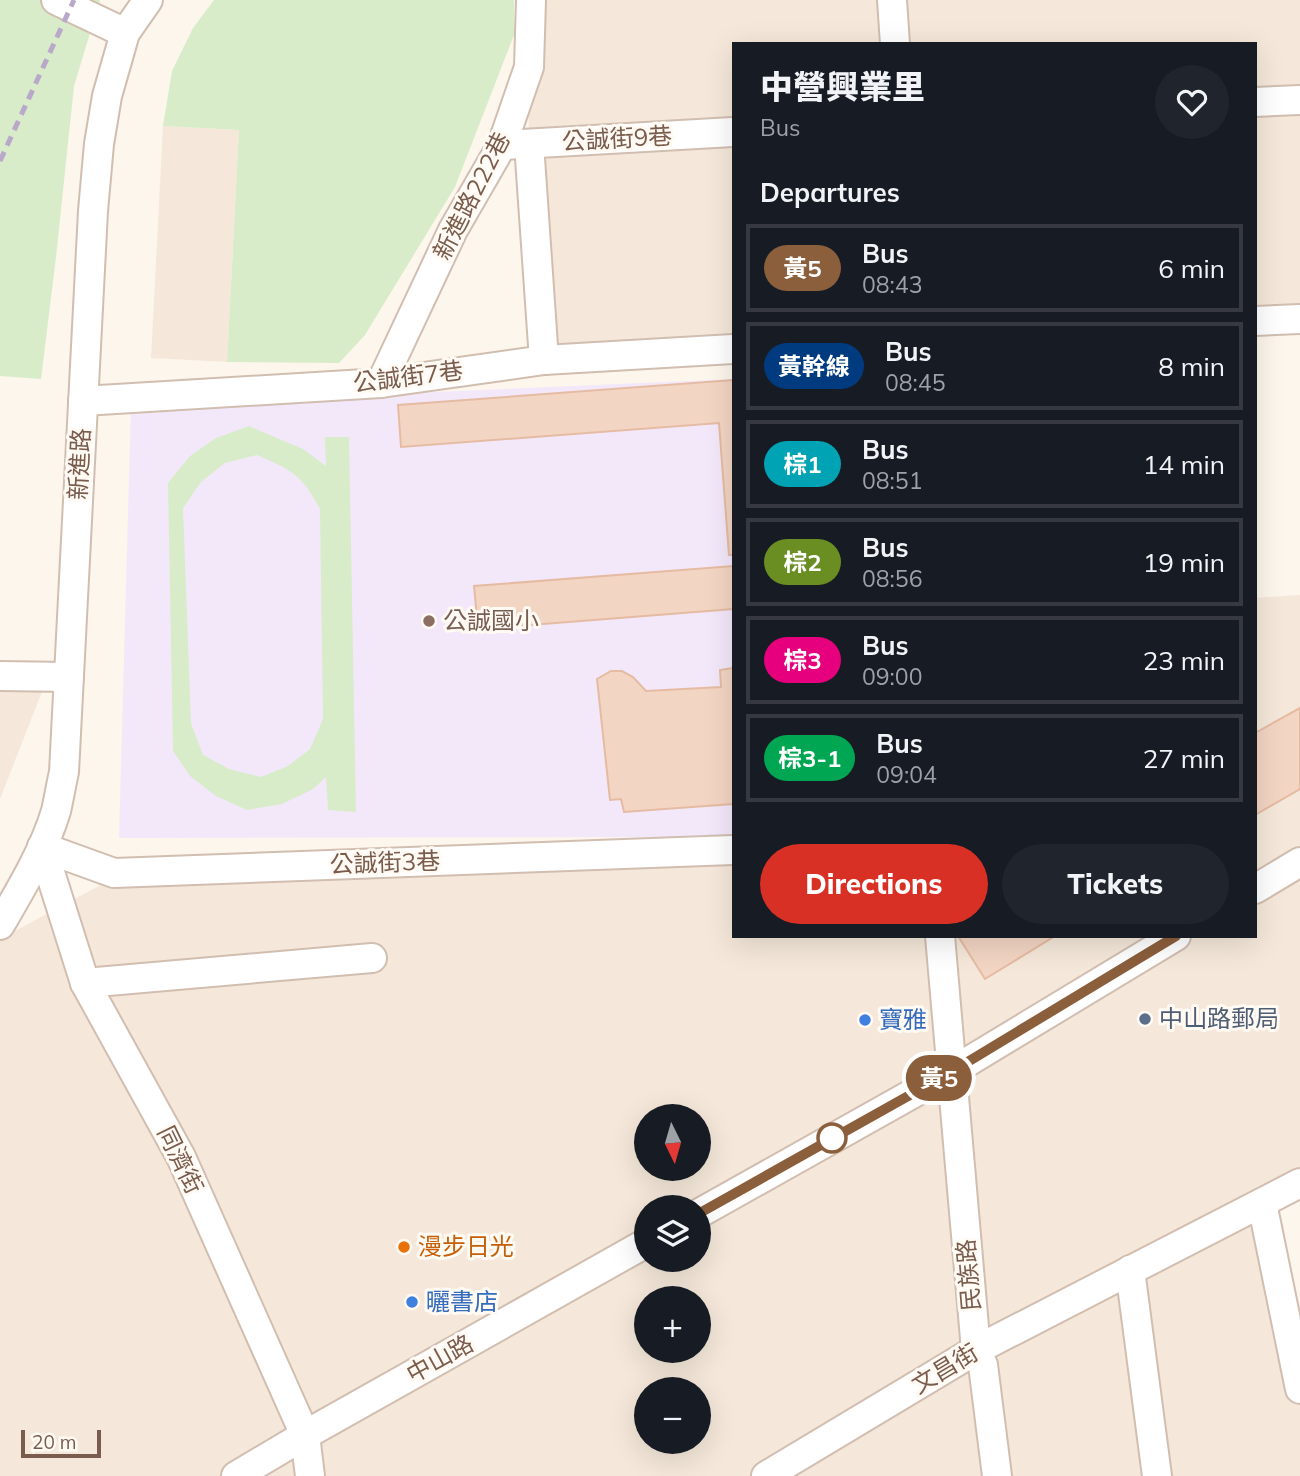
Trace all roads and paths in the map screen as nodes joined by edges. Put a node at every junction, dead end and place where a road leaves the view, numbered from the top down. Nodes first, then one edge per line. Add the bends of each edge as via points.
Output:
1 (56, 0) edge
2 (148, 0) edge
3 (530, 0) edge
4 (891, 0) edge
5 (125, 33) junction
6 (895, 42) edge
7 (1300, 100) edge
8 (1257, 102) edge
9 (732, 132) edge
10 (530, 144) junction
11 (502, 145) junction
12 (1300, 319) edge
13 (1257, 321) edge
14 (732, 349) edge
15 (544, 360) junction
16 (382, 383) junction
17 (83, 401) junction
18 (0, 676) edge
19 (69, 677) junction
20 (42, 847) junction
21 (732, 850) edge
22 (1300, 862) edge
23 (1257, 888) edge
24 (0, 925) edge
25 (940, 938) edge
26 (1174, 938) edge
27 (372, 958) dead end
28 (85, 983) junction
29 (951, 1072) junction
30 (1300, 1183) edge
31 (1262, 1203) junction
32 (711, 1207) edge
33 (634, 1250) edge
34 (1130, 1270) junction
35 (976, 1350) junction
36 (1300, 1389) edge
37 (305, 1435) junction
38 (236, 1476) edge
39 (310, 1476) edge
40 (766, 1476) edge
41 (997, 1476) edge
42 (1157, 1476) edge

1 - 5 street
2 - 5 street, 新進路
3 - 11 street, 新進路222巷 via 529,67
4 - 6 street
5 - 17 street, 新進路 via 99,144
7 - 8 street
9 - 10 street, 公誠街9巷
10 - 11 street, 公誠街9巷
10 - 15 street
11 - 16 street, 新進路222巷 via 453,230
12 - 13 street
14 - 15 street, 公誠街7巷
15 - 16 street, 公誠街7巷
16 - 17 street, 公誠街7巷
17 - 19 street, 新進路
18 - 19 street
19 - 20 street, 新進路 via 64,772
20 - 21 street, 公誠街3巷 via 114,873
20 - 24 street, 新進路
20 - 28 street, 同濟街
22 - 23 street
25 - 29 street, 民族路
26 - 29 street
27 - 28 street
28 - 37 street, 同濟街 via 181,1157
29 - 32 street
29 - 35 street, 民族路
30 - 31 street, 文昌街
31 - 34 street, 文昌街
31 - 36 street
33 - 37 street, 中山路
34 - 35 street, 文昌街
34 - 42 street
35 - 40 street, 文昌街
35 - 41 street, 民族路 via 983,1364
37 - 38 street, 中山路
37 - 39 street, 同濟街

